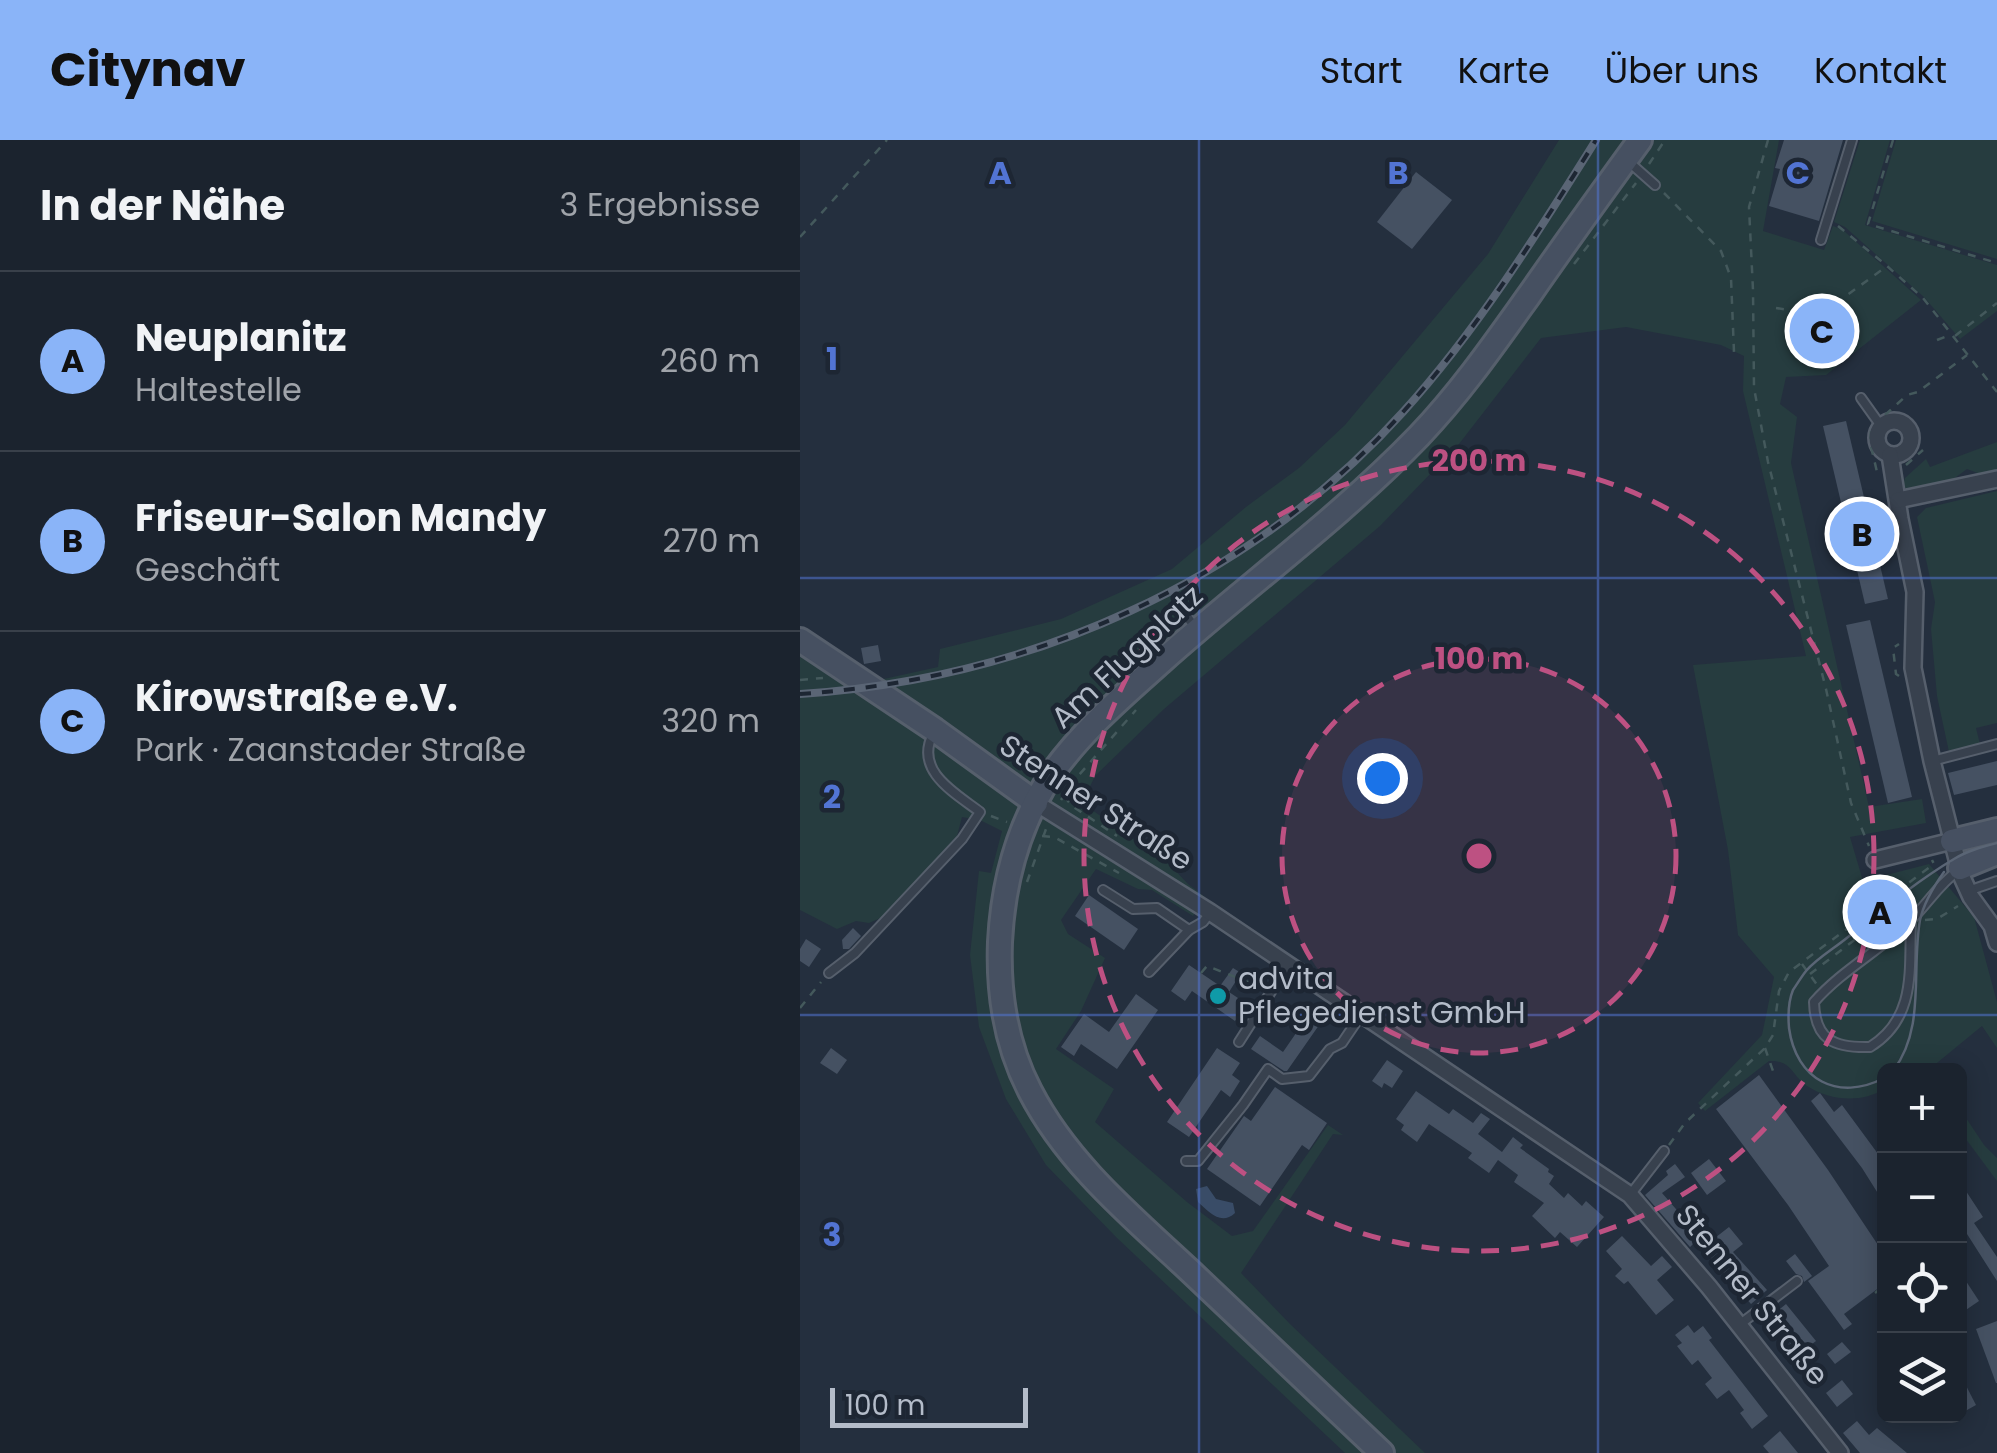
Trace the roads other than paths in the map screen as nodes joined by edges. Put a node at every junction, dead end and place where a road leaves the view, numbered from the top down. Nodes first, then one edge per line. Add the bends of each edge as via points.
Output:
1 (1852, 140) edge
2 (1633, 150) edge
3 (1656, 185) road end
4 (1821, 240) dead end
5 (1861, 398) dead end
6 (1881, 426) junction
7 (1890, 454) junction
8 (1997, 479) edge
9 (1898, 500) junction
10 (1182, 610) dead end
11 (1197, 629) junction
12 (800, 640) edge
13 (935, 730) junction
14 (1997, 744) edge
15 (1932, 761) junction
16 (1036, 804) junction
17 (1997, 830) edge
18 (1952, 841) junction
19 (1997, 853) edge
20 (1875, 860) road end
21 (1997, 881) edge
22 (1966, 885) junction
23 (1103, 890) dead end
24 (1210, 912) junction
25 (1911, 920) junction
26 (1995, 925) edge
27 (1189, 930) junction
28 (1997, 942) edge
29 (1288, 966) junction
30 (1149, 972) dead end
31 (829, 974) road end
32 (1361, 1015) junction
33 (1240, 1042) dead end
34 (1664, 1151) road end
35 (1186, 1161) dead end
36 (1630, 1195) junction
37 (1797, 1281) dead end
38 (1739, 1325) junction
39 (1382, 1453) edge
40 (1840, 1453) edge

1 - 4 lane
2 - 3 lane
2 - 11 main road, Am Flugplatz via 1473,373 1421,434
5 - 6 lane
6 - 7 street via 1878,443
6 - 7 street via 1896,421 1909,430 1906,450
7 - 9 street
8 - 9 street
9 - 15 street via 1916,592 1913,668
10 - 11 lane
11 - 16 main road, Am Flugplatz via 1094,722
12 - 13 main road, Stenner Straße
13 - 16 main road, Stenner Straße
13 - 31 lane via 927,750 932,771 980,812 962,840
14 - 15 lane
15 - 18 street
16 - 24 street, Stenner Straße
16 - 39 main road, Am Flugplatz via 1012,857 999,961 1005,1017 1029,1090 1066,1147 1102,1186
17 - 18 main road
18 - 20 street
18 - 22 street
19 - 22 main road
21 - 22 lane
22 - 25 lane via 1942,882
22 - 26 street
23 - 27 lane via 1133,910 1157,908
24 - 27 lane
24 - 29 street, Stenner Straße
25 - 25 lane via 1907,999 1892,1030 1870,1047 1840,1045 1824,1036 1814,1020 1814,1002
26 - 28 street
27 - 30 lane
29 - 32 street, Stenner Straße
29 - 33 lane
32 - 35 lane via 1309,1076 1282,1079 1268,1069 1198,1160
32 - 36 street, Stenner Straße
34 - 36 lane
36 - 38 street, Stenner Straße
37 - 38 lane
38 - 40 street, Stenner Straße

